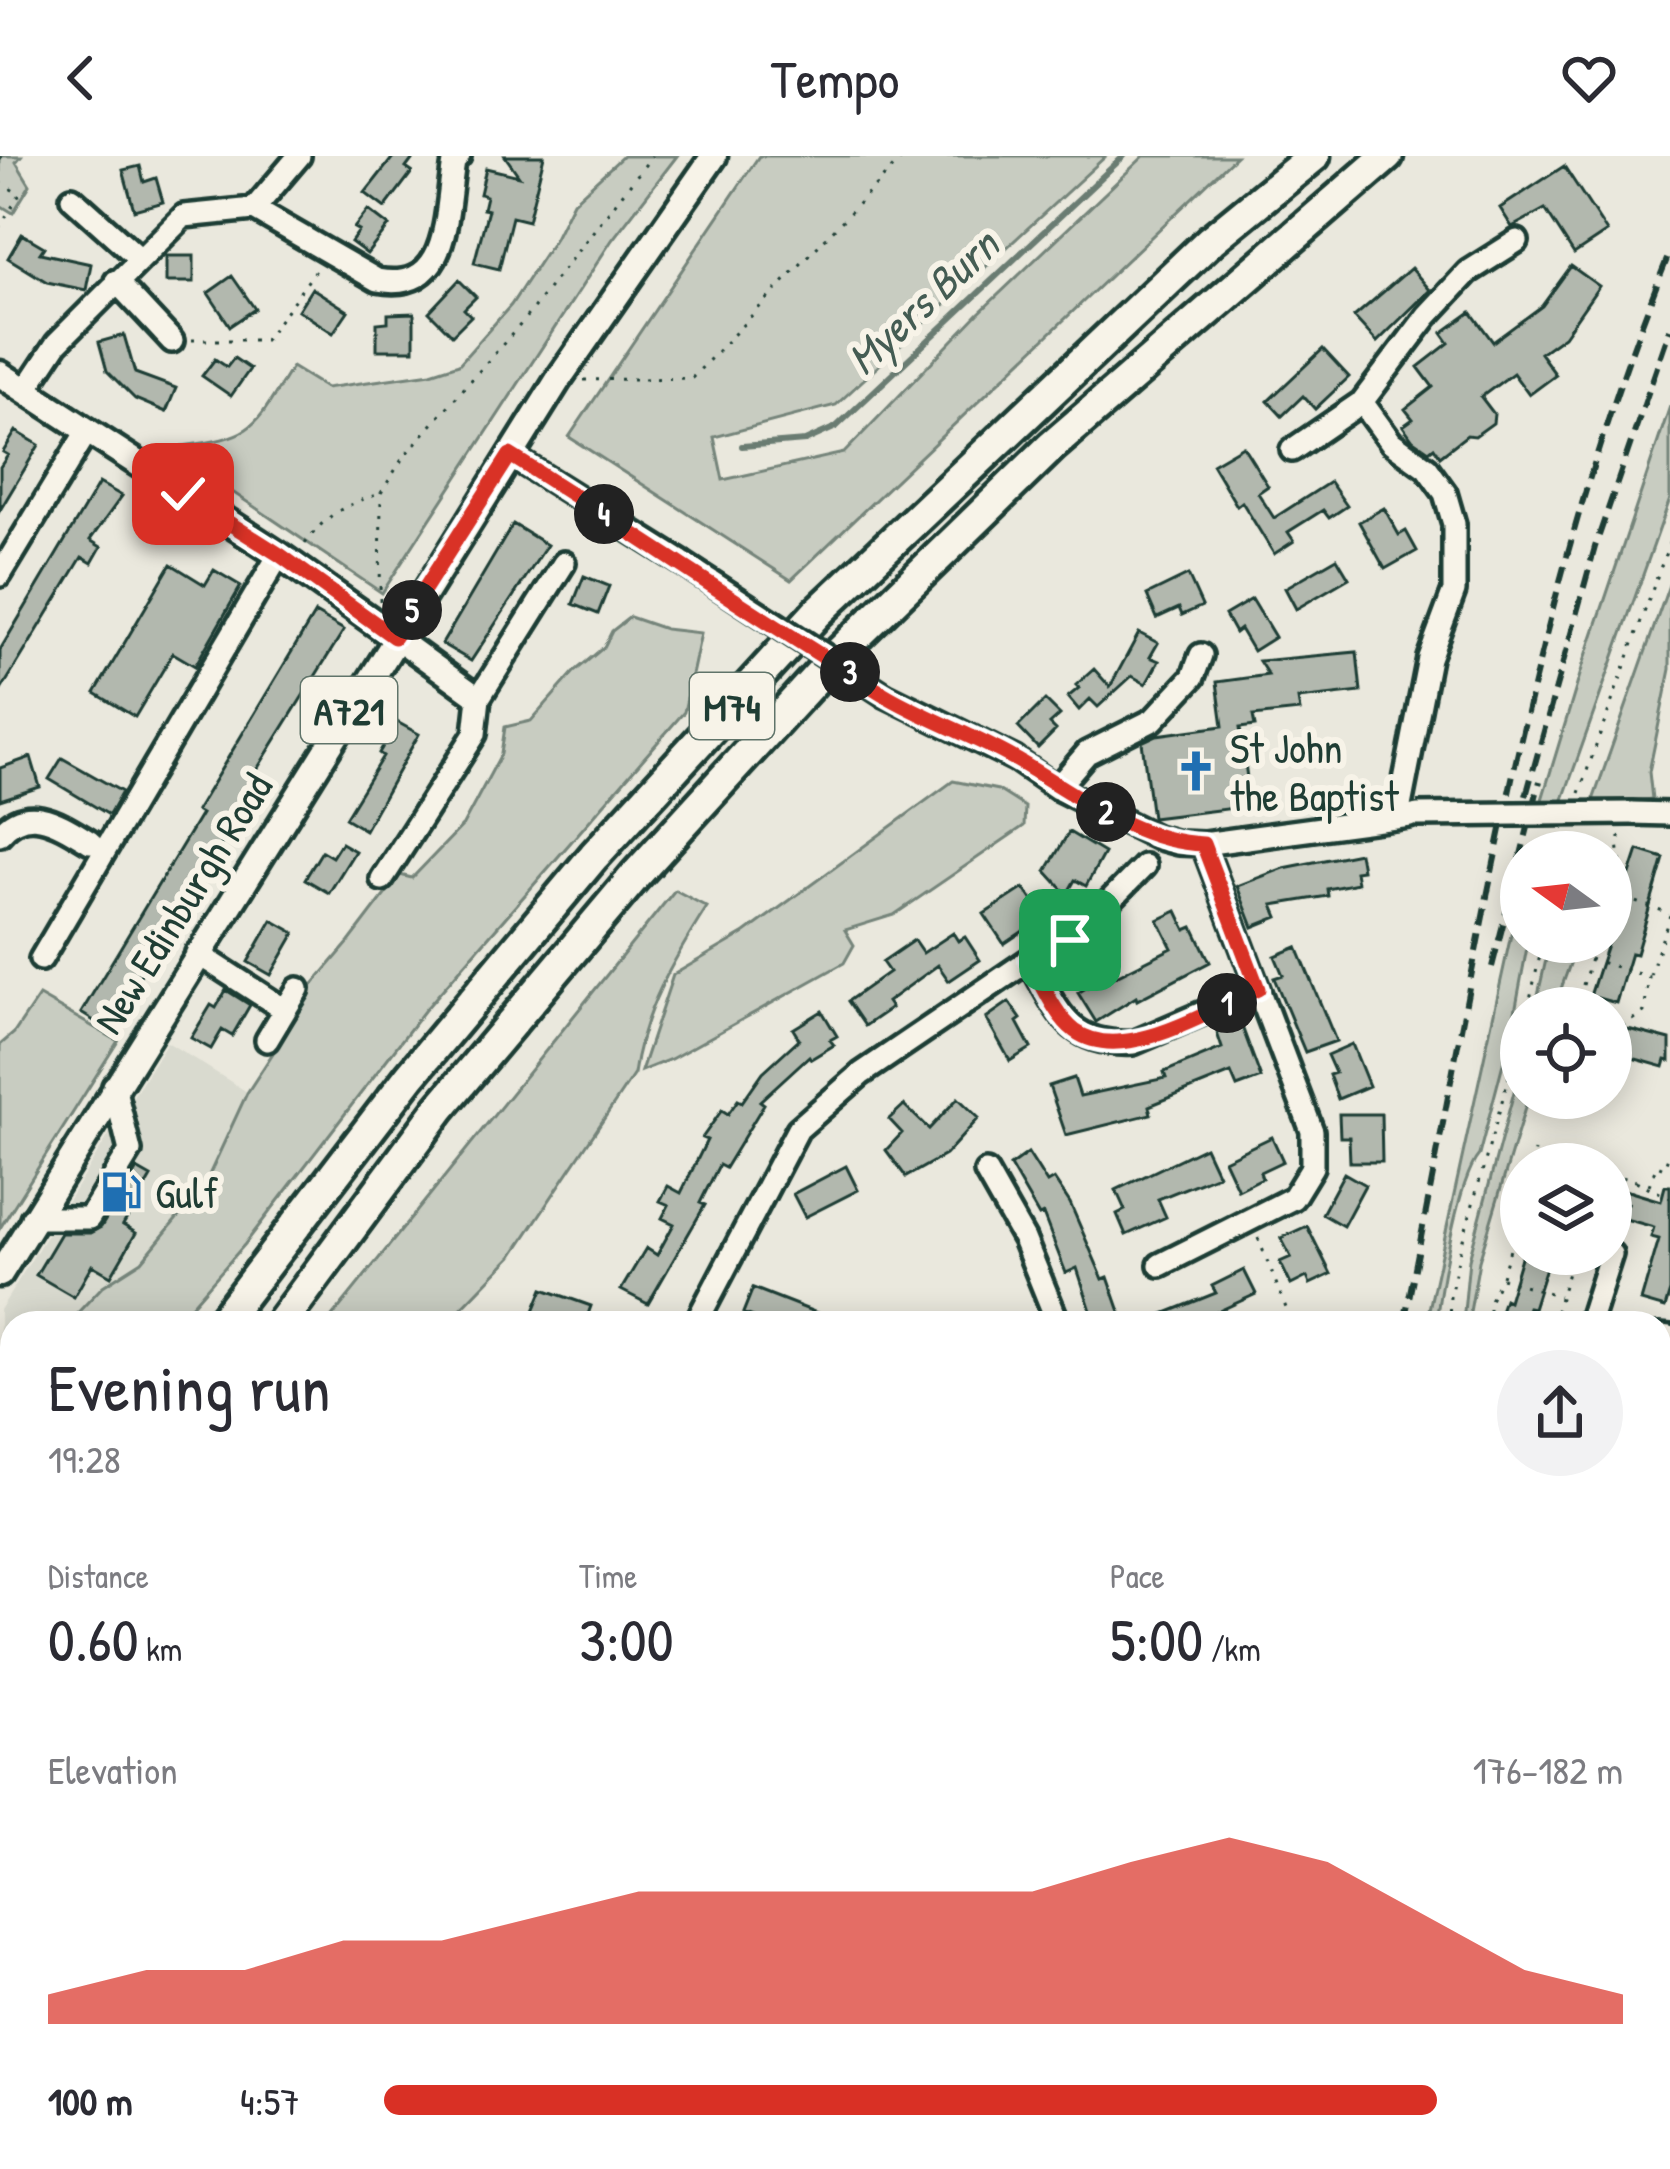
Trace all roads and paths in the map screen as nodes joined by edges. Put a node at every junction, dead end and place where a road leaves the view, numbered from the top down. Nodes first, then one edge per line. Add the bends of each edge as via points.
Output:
1 (299, 156) edge
2 (459, 156) edge
3 (652, 156) edge
4 (714, 156) edge
5 (904, 156) edge
6 (1314, 156) edge
7 (1387, 156) edge
8 (0, 183) edge
9 (72, 198) dead end
10 (254, 208) junction
11 (0, 226) edge
12 (1517, 241) dead end
13 (328, 251) junction
14 (140, 259) junction
15 (116, 281) junction
16 (172, 340) joint
17 (0, 374) edge
18 (558, 380) junction
19 (26, 390) junction
20 (1362, 402) junction
21 (86, 433) junction
22 (1292, 450) dead end
23 (510, 455) junction
24 (381, 493) junction
25 (1670, 541) edge
26 (285, 559) junction
27 (564, 563) dead end
28 (0, 575) edge
29 (387, 632) junction
30 (1201, 655) dead end
31 (479, 698) junction
32 (1057, 788) junction
33 (1575, 803) dead end
34 (1632, 813) junction
35 (1670, 814) edge
36 (1408, 816) junction
37 (1624, 831) edge
38 (0, 834) edge
39 (90, 842) dead end
40 (1203, 844) junction
41 (1144, 866) dead end
42 (382, 878) dead end
43 (1632, 902) edge
44 (1670, 914) edge
45 (197, 953) junction
46 (41, 959) dead end
47 (1029, 960) junction
48 (1603, 963) edge
49 (1649, 977) junction
50 (298, 989) dead end
51 (1258, 989) junction
52 (285, 1010) junction
53 (1632, 1020) edge
54 (267, 1040) dead end
55 (114, 1085) junction
56 (1500, 1108) edge
57 (1670, 1151) edge
58 (986, 1172) dead end
59 (1632, 1180) edge
60 (1636, 1181) junction
61 (1649, 1185) junction
62 (1632, 1192) edge
63 (1670, 1198) edge
64 (32, 1218) junction
65 (1251, 1220) junction
66 (1160, 1265) dead end
67 (0, 1274) edge
68 (1502, 1275) edge
69 (1567, 1275) edge
70 (1604, 1275) edge
71 (1501, 1278) junction
72 (1559, 1297) junction
73 (230, 1311) edge
74 (290, 1311) edge
75 (702, 1311) edge
76 (1053, 1311) edge
77 (1287, 1311) edge
78 (1449, 1311) edge
79 (1489, 1311) edge
80 (1555, 1311) edge
81 (1593, 1311) edge

1 - 10 street
2 - 13 street via 439,256 420,276 377,280
3 - 24 path
4 - 18 main road, New Edinburgh Road / A721
5 - 18 path via 692,378
6 - 73 highway, M74 via 1194,255 817,613 594,856 410,1076
7 - 74 highway, M74 via 1052,446 836,656 635,876 440,1108
8 - 11 path via 20,194
9 - 14 street
10 - 13 street
10 - 14 street via 184,216
12 - 20 street via 1468,272
13 - 16 path via 265,340
14 - 15 street
15 - 16 street
15 - 19 street via 57,343
17 - 19 main road
18 - 23 main road, New Edinburgh Road / A721
19 - 21 main road
20 - 22 street
20 - 36 street via 1391,442 1427,468 1454,524 1454,591 1429,658
21 - 26 main road
21 - 28 street
23 - 29 main road, New Edinburgh Road / A721
23 - 32 street, bridge via 885,695
24 - 26 path via 342,506
24 - 29 path
25 - 33 path
26 - 29 main road
26 - 46 street
27 - 31 street
29 - 31 street
29 - 45 main road, New Edinburgh Road / A721
30 - 32 street via 1154,720 1087,753
31 - 42 street via 475,734
32 - 40 street via 1156,837
34 - 35 street
34 - 36 street, bridge
34 - 37 path
36 - 40 street
38 - 39 street via 11,821 36,815
40 - 51 street
41 - 47 street via 1070,940
43 - 44 path
44 - 49 path
45 - 52 street
45 - 55 main road, New Edinburgh Road / A721
47 - 51 street via 1064,1020 1095,1041 1116,1044
47 - 75 street via 861,1074 798,1129
48 - 49 path
49 - 53 path via 1644,1012
50 - 52 street
51 - 65 street via 1312,1131 1312,1167 1293,1198
52 - 54 street
55 - 64 main road, New Edinburgh Road / A721
55 - 64 street via 130,1151 89,1218
56 - 78 path
57 - 61 path
58 - 76 street
59 - 60 path
60 - 61 path
60 - 62 path
61 - 63 path
64 - 67 main road, New Edinburgh Road / A721
65 - 66 street
65 - 77 path
68 - 71 path
69 - 72 path
70 - 81 street
71 - 72 path
71 - 79 path
72 - 80 path

